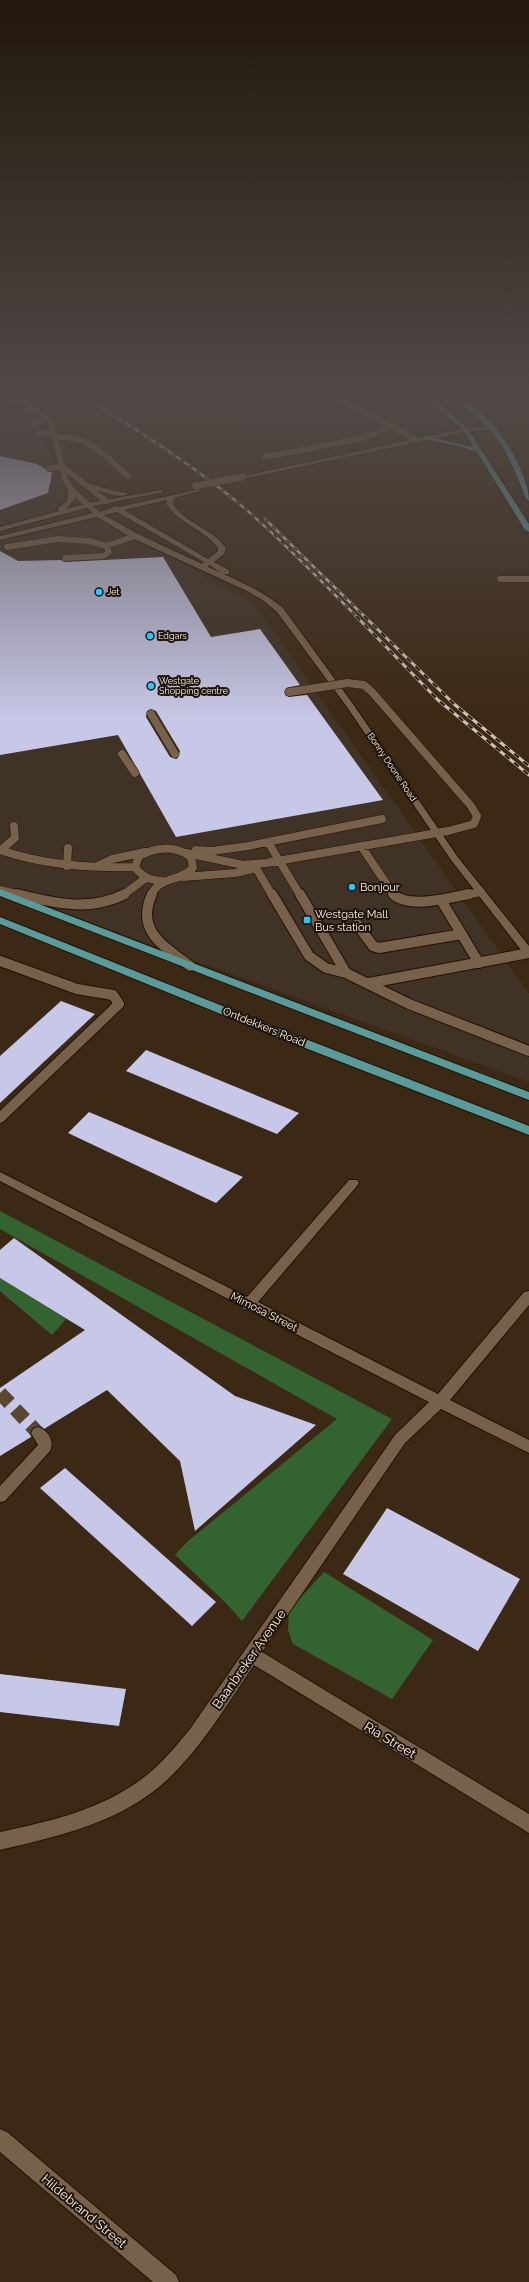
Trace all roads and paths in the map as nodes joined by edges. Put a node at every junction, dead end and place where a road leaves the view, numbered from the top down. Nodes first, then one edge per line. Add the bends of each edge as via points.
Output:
1 (66, 505) edge
2 (86, 505) edge
3 (88, 505) edge
4 (112, 505) edge
5 (137, 505) edge
6 (150, 505) edge
7 (170, 505) edge
8 (513, 505) edge
9 (119, 510) junction
10 (99, 515) junction
11 (47, 516) junction
12 (69, 520) junction
13 (140, 522) junction
14 (0, 529) edge
15 (529, 530) edge
16 (125, 531) junction
17 (135, 536) junction
18 (163, 536) junction
19 (0, 538) edge
20 (145, 541) junction
21 (106, 546) junction
22 (7, 547) dead end
23 (65, 558) dead end
24 (211, 562) junction
25 (202, 568) junction
26 (500, 579) dead end
27 (529, 579) edge
28 (250, 589) junction
29 (289, 692) dead end
30 (151, 714) dead end
31 (122, 754) dead end
32 (175, 754) dead end
33 (135, 773) dead end
34 (382, 819) dead end
35 (14, 826) dead end
36 (437, 833) junction
37 (268, 842) junction
38 (361, 846) junction
39 (68, 848) dead end
40 (178, 849) junction
41 (0, 850) edge
42 (146, 852) junction
43 (187, 853) junction
44 (278, 861) junction
45 (266, 862) junction
46 (67, 866) junction
47 (135, 867) junction
48 (94, 868) junction
49 (256, 868) junction
50 (183, 877) junction
51 (146, 878) junction
52 (162, 882) junction
53 (0, 891) edge
54 (481, 892) junction
55 (440, 900) junction
56 (0, 920) edge
57 (357, 924) dead end
58 (462, 934) junction
59 (529, 953) edge
60 (0, 961) edge
61 (479, 963) junction
62 (191, 967) junction
63 (346, 973) junction
64 (369, 983) junction
65 (529, 1051) edge
66 (529, 1096) edge
67 (0, 1118) edge
68 (529, 1131) edge
69 (0, 1176) edge
70 (353, 1183) dead end
71 (529, 1296) edge
72 (248, 1305) junction
73 (440, 1400) junction
74 (38, 1432) tunnel mouth
75 (529, 1447) edge
76 (0, 1496) edge
77 (252, 1655) junction
78 (529, 1824) edge
79 (0, 1841) edge
80 (0, 2139) edge
81 (169, 2282) edge

1 - 11 street
2 - 11 street
3 - 10 street, Bonny Doone Road
4 - 9 street, Bonny Doone Road
5 - 9 street
6 - 13 street via 142,513
7 - 24 street via 176,513 219,543 221,552
8 - 15 main road
9 - 10 street
9 - 13 street, Bonny Doone Road
10 - 12 street
10 - 16 street, Bonny Doone Road
11 - 14 street
12 - 16 street via 93,521
12 - 19 street
13 - 18 street, Bonny Doone Road
16 - 17 street, Bonny Doone Road
17 - 20 street, Bonny Doone Road
17 - 21 lane
18 - 20 street
18 - 24 street, Bonny Doone Road
20 - 25 street, Bonny Doone Road
21 - 22 lane via 58,539
21 - 23 lane via 109,552 104,556
24 - 25 street
24 - 28 street, Bonny Doone Road
25 - 28 street, Bonny Doone Road
26 - 27 lane
28 - 36 street, Bonny Doone Road via 267,599 291,624
29 - 36 lane, bridge via 347,683 358,683 368,687 474,811 474,824
30 - 32 lane
31 - 33 lane
34 - 37 lane
35 - 41 lane via 15,838
36 - 38 lane
36 - 54 street, Bonny Doone Road
37 - 40 lane via 212,851
37 - 44 lane
38 - 44 lane
38 - 55 lane via 394,896 408,901
39 - 46 lane
40 - 42 lane via 167,848
40 - 43 lane
41 - 46 lane via 36,862
42 - 47 lane via 136,861
42 - 48 lane via 112,860
43 - 45 lane via 242,865
43 - 50 lane via 194,862 193,868
44 - 45 lane
44 - 63 lane
45 - 49 lane
46 - 48 lane
47 - 48 lane
47 - 51 lane via 138,873
49 - 50 lane via 235,873
49 - 63 lane via 309,956 332,971
50 - 52 lane
51 - 52 lane
51 - 53 lane via 125,896 99,904 70,906
52 - 62 lane via 156,886 146,906 147,928
53 - 62 main road
54 - 55 lane
54 - 59 street, Bonny Doone Road
55 - 58 lane
56 - 68 main road, Ontdekkers Road
57 - 58 lane via 373,946 379,948
58 - 61 lane
59 - 61 lane
60 - 67 lane via 77,989 113,995 119,1004
61 - 64 lane
62 - 66 main road via 346,1024
63 - 64 lane
64 - 65 lane via 409,1004
69 - 72 street, Mimosa Street
70 - 72 street
71 - 73 street, Baanbreker Avenue
72 - 73 street, Mimosa Street
73 - 75 street, Mimosa Street
73 - 77 street, Baanbreker Avenue via 400,1439
74 - 76 street via 45,1442 45,1447
77 - 78 street, Ria Street
77 - 79 street, Baanbreker Avenue via 196,1735 162,1774 140,1792 116,1807 63,1827
80 - 81 street, Hildebrand Street

